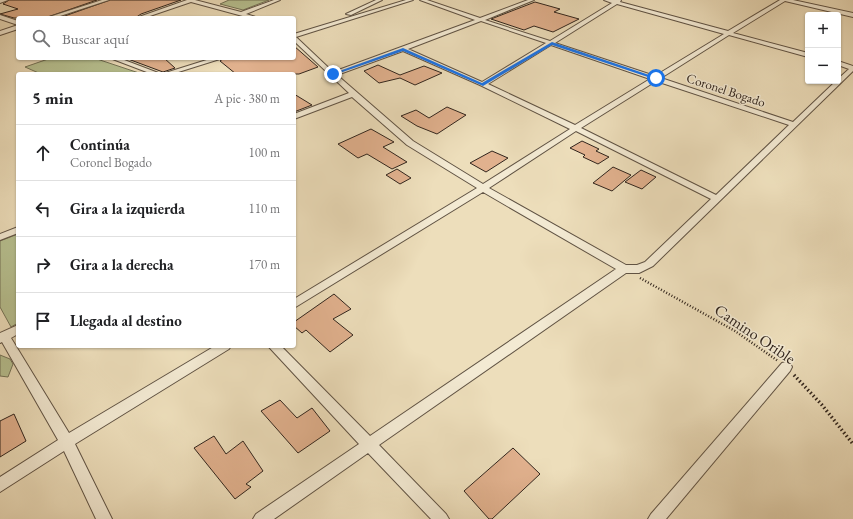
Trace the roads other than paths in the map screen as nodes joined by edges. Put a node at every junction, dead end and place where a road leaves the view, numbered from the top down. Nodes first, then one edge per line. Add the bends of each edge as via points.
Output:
1 (6, 0) edge
2 (107, 0) edge
3 (190, 0) edge
4 (278, 0) edge
5 (380, 0) edge
6 (411, 0) edge
7 (422, 0) edge
8 (532, 0) edge
9 (606, 0) edge
10 (783, 0) edge
11 (788, 0) edge
12 (619, 1) edge
13 (0, 2) edge
14 (242, 14) junction
15 (853, 15) edge
16 (55, 16) edge
17 (145, 16) edge
18 (237, 16) edge
19 (249, 16) edge
20 (0, 17) edge
21 (480, 20) junction
22 (16, 22) edge
23 (16, 28) edge
24 (296, 29) edge
25 (309, 32) junction
26 (0, 33) edge
27 (728, 33) junction
28 (296, 36) edge
29 (296, 39) edge
30 (552, 44) junction
31 (403, 49) junction
32 (805, 54) edge
33 (125, 60) edge
34 (213, 60) edge
35 (122, 61) joint
36 (841, 64) edge
37 (188, 67) junction
38 (853, 68) edge
39 (152, 72) edge
40 (172, 72) edge
41 (192, 72) edge
42 (333, 74) junction
43 (656, 78) junction
44 (483, 84) junction
45 (353, 94) junction
46 (296, 116) edge
47 (795, 124) junction
48 (577, 128) junction
49 (483, 188) junction
50 (717, 199) junction
51 (16, 231) edge
52 (0, 237) edge
53 (624, 269) junction
54 (296, 303) edge
55 (16, 330) edge
56 (2, 337) edge
57 (222, 348) edge
58 (276, 348) edge
59 (786, 367) road end
60 (67, 442) junction
61 (368, 444) junction
62 (0, 485) edge
63 (104, 519) edge
64 (261, 519) edge
65 (441, 519) edge
66 (656, 519) edge

1 - 13 street
2 - 16 street
3 - 14 street
3 - 17 street
4 - 14 street
5 - 25 street
6 - 25 street
7 - 21 street, Coronel Bogado
8 - 21 street
9 - 12 street
10 - 27 street
11 - 15 street
12 - 27 street
12 - 30 street
14 - 18 street
14 - 19 street
20 - 22 street
21 - 30 street, Coronel Bogado
21 - 31 street
23 - 26 street
24 - 25 street
25 - 28 street
27 - 32 street
27 - 43 street
29 - 42 street
30 - 43 street, Coronel Bogado
30 - 44 street
31 - 42 street
31 - 44 street
33 - 35 street
34 - 37 street
35 - 39 street
36 - 38 street
37 - 40 street
37 - 41 street
38 - 47 street
42 - 45 street
43 - 47 street, Coronel Bogado
43 - 48 street
44 - 48 street
45 - 46 street
45 - 49 street via 410,143
47 - 50 street
48 - 49 street
48 - 50 street
49 - 53 street
49 - 54 street
50 - 53 street via 649,264 639,269
51 - 52 street
53 - 61 street
55 - 56 street
56 - 60 street
57 - 60 street
58 - 61 street
59 - 66 street
60 - 62 street
60 - 63 street
61 - 64 street
61 - 65 street

